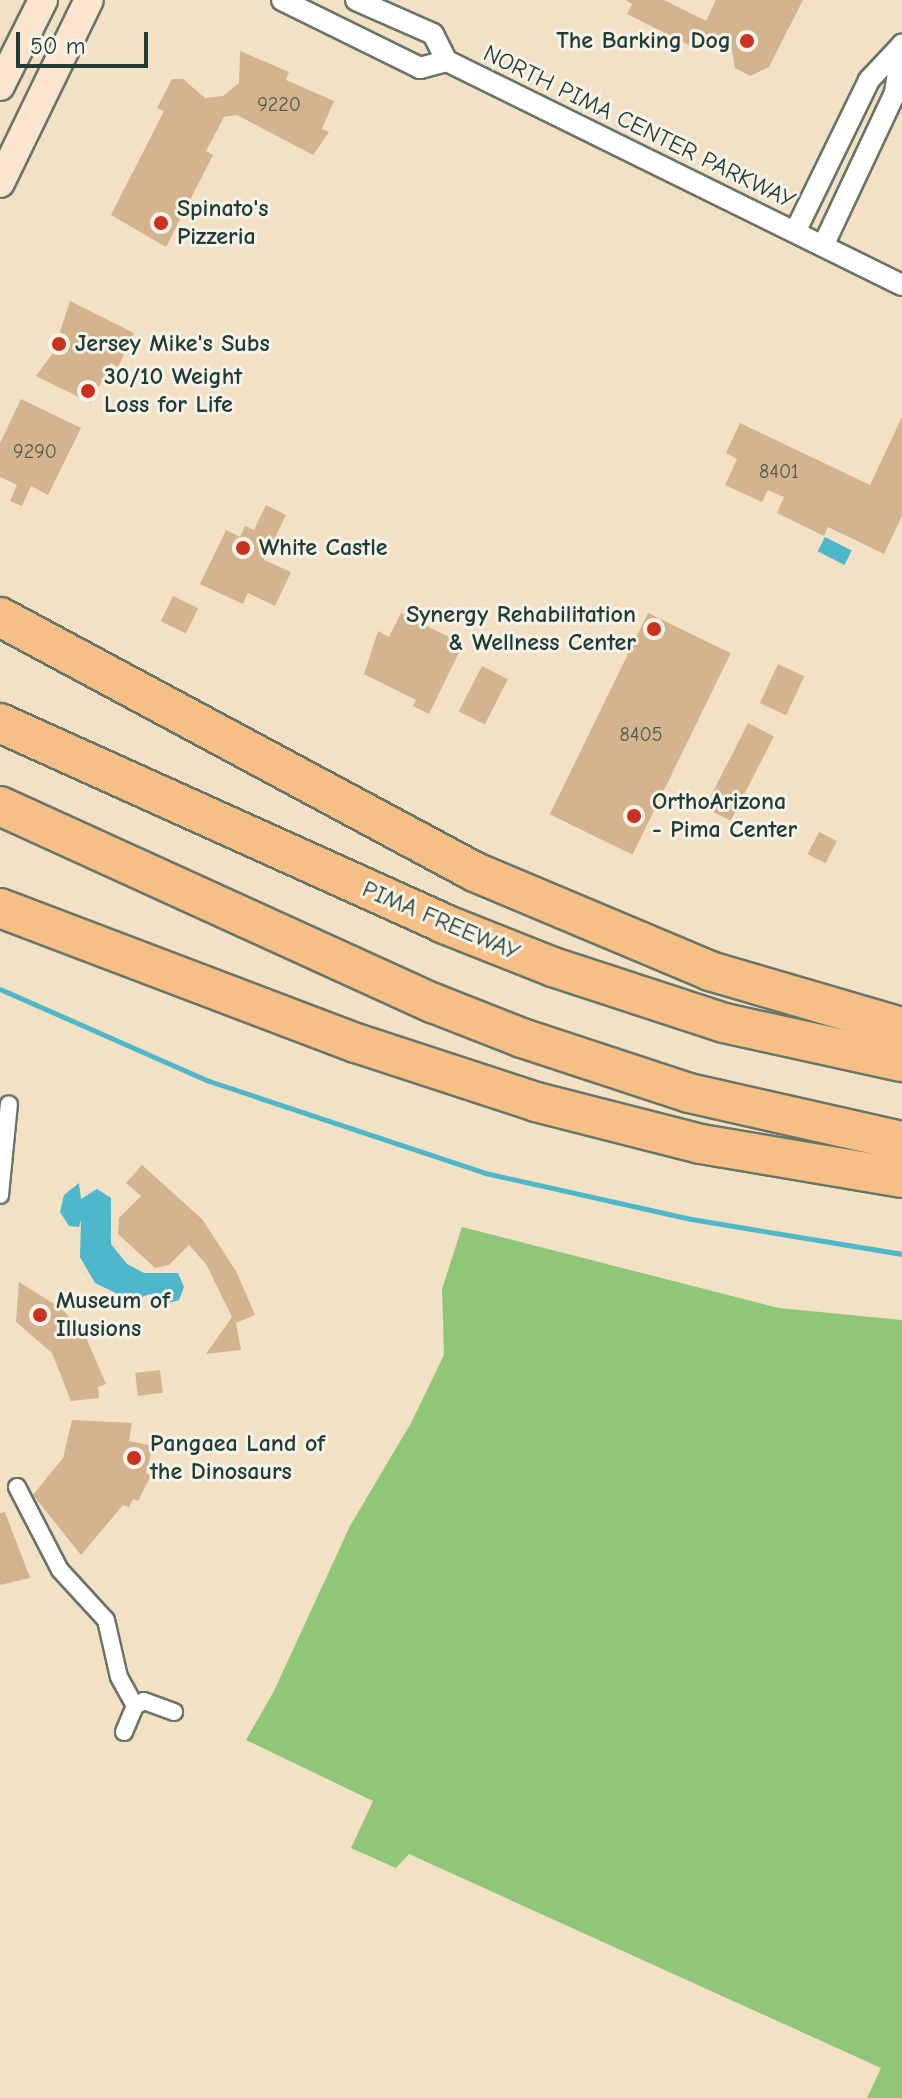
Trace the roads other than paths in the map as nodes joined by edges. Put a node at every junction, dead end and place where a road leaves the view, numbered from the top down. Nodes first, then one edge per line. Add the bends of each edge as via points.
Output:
1 (43, 0) edge
2 (89, 0) edge
3 (282, 0) edge
4 (356, 0) edge
5 (902, 45) edge
6 (447, 61) junction
7 (0, 86) edge
8 (0, 183) edge
9 (808, 239) junction
10 (902, 285) edge
11 (0, 617) edge
12 (0, 723) edge
13 (0, 806) edge
14 (0, 908) edge
15 (902, 1027) edge
16 (902, 1062) edge
17 (9, 1104) dead end
18 (902, 1141) edge
19 (902, 1178) edge
20 (0, 1195) edge
21 (17, 1487) dead end
22 (135, 1706) junction
23 (174, 1712) dead end
24 (124, 1732) dead end

1 - 7 main road
2 - 8 main road
3 - 6 street, NORTH PIMA CENTER PARKWAY via 420,68
4 - 6 street, NORTH PIMA CENTER PARKWAY via 433,34
5 - 9 street via 869,80
5 - 9 street via 895,93
6 - 9 street, NORTH PIMA CENTER PARKWAY
9 - 10 street, NORTH PIMA CENTER PARKWAY
11 - 15 highway via 475,872 710,971
12 - 16 highway, PIMA FREEWAY via 442,923 553,967 724,1023
13 - 18 highway via 433,1003 522,1038 689,1093
14 - 19 highway via 356,1043 523,1098 714,1147
17 - 20 street
21 - 22 street via 60,1570 106,1620 119,1677
22 - 23 street via 154,1702
22 - 24 street

